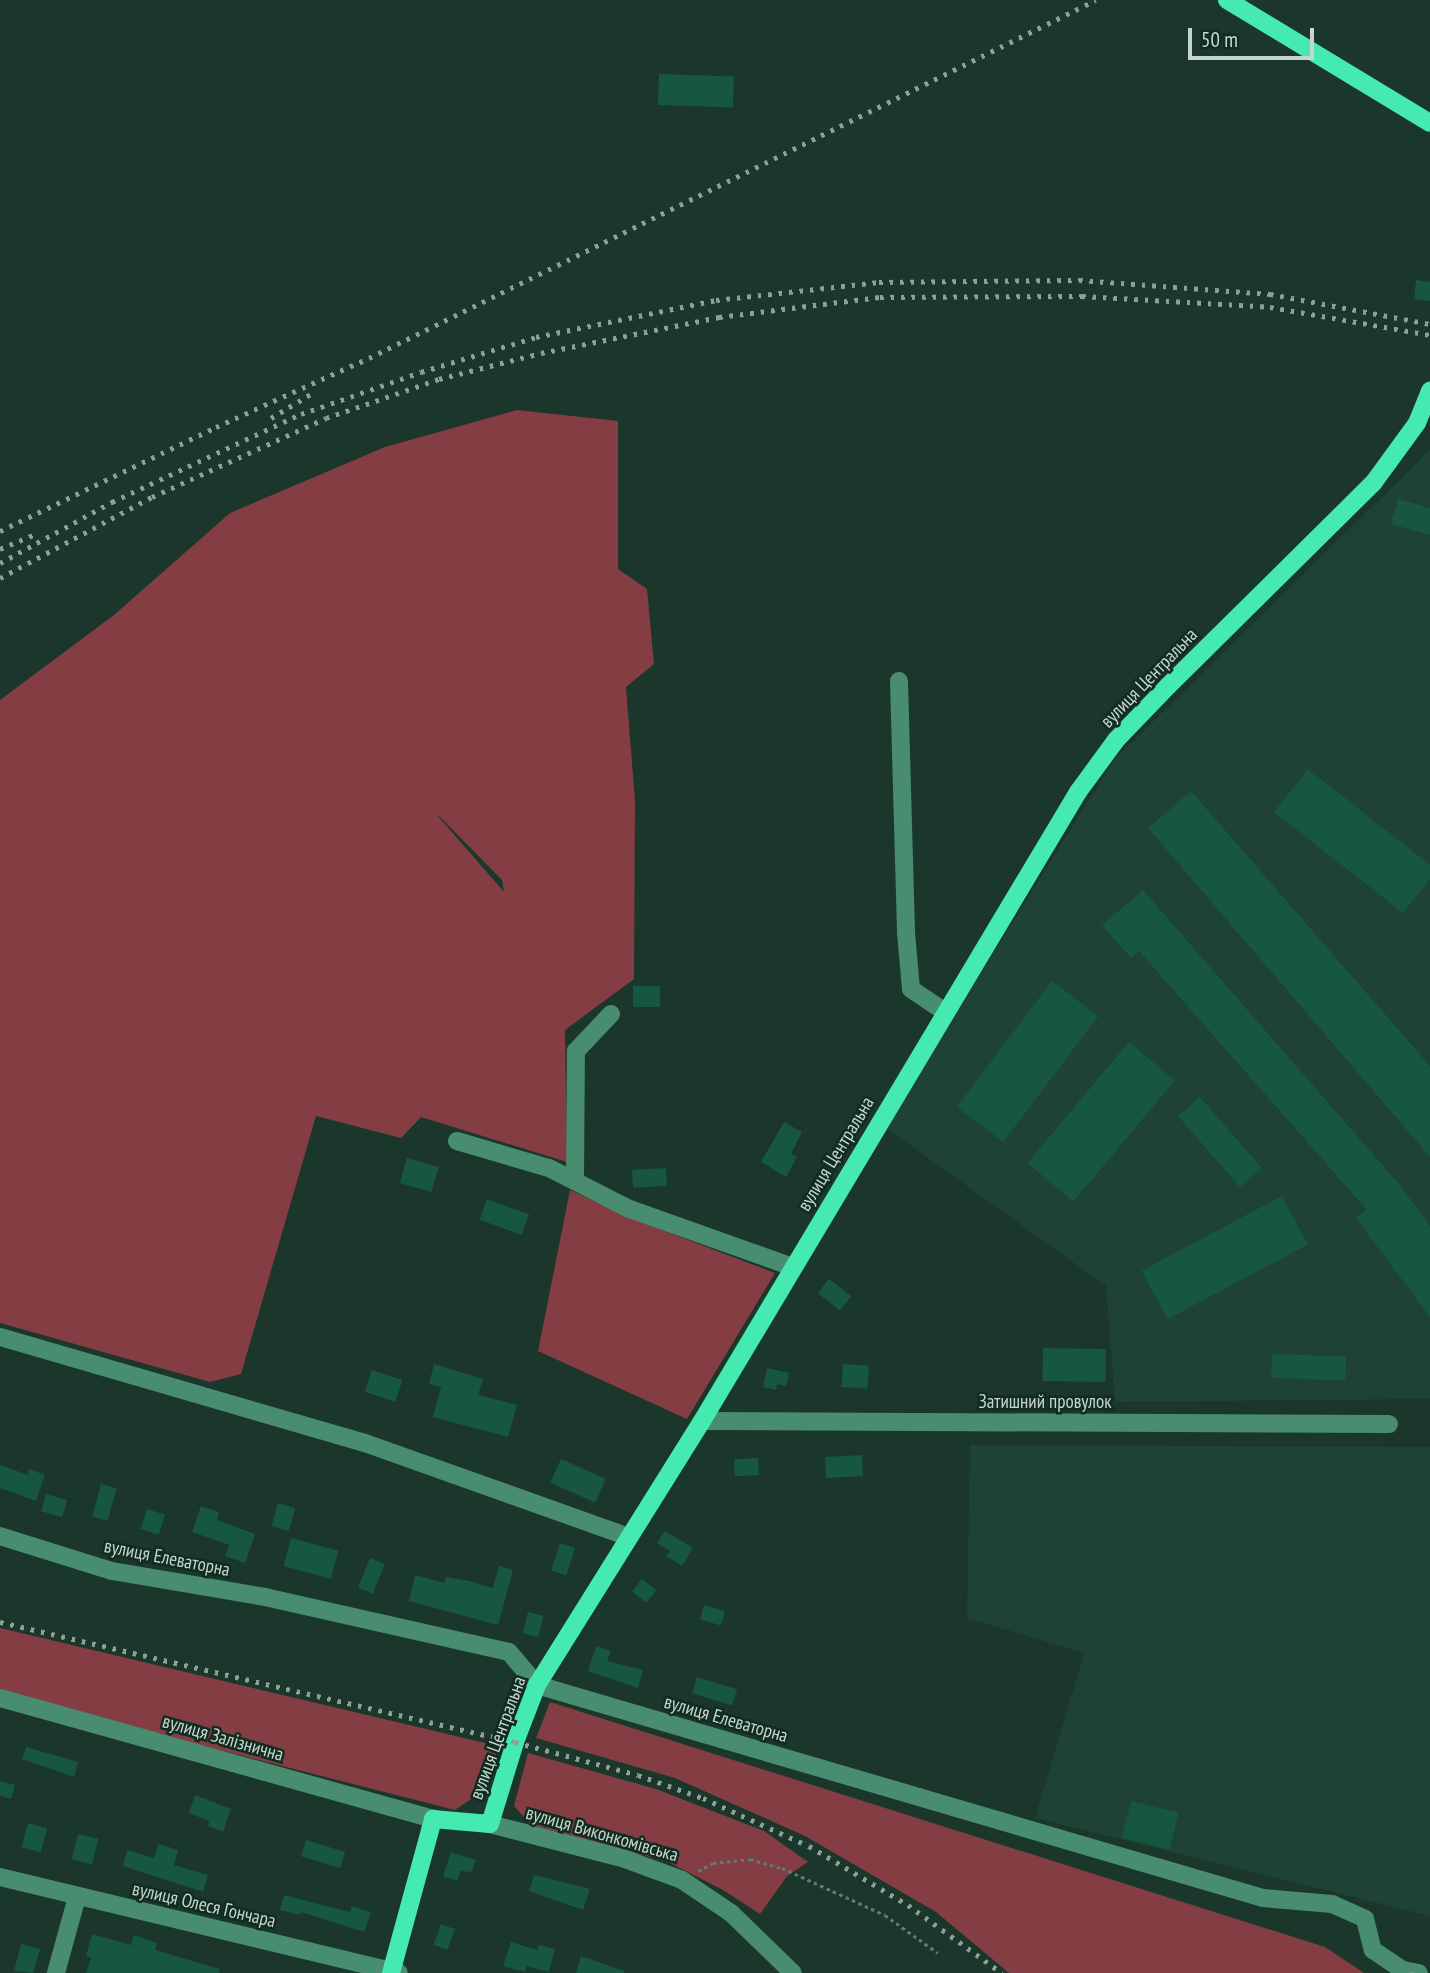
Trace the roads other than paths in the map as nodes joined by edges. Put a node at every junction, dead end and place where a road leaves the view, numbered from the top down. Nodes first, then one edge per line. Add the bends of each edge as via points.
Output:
1 (1227, 0) edge
2 (1430, 123) edge
3 (1430, 390) edge
4 (899, 681) dead end
5 (945, 1012) junction
6 (611, 1014) dead end
7 (457, 1141) dead end
8 (575, 1181) junction
9 (793, 1267) junction
10 (0, 1337) edge
11 (702, 1421) junction
12 (1389, 1424) dead end
13 (0, 1536) edge
14 (629, 1537) junction
15 (537, 1685) junction
16 (0, 1698) edge
17 (433, 1819) junction
18 (491, 1824) junction
19 (0, 1877) edge
20 (77, 1896) junction
21 (394, 1972) edge
22 (56, 1973) edge
23 (793, 1973) edge
24 (1419, 1973) edge

1 - 2 main road
3 - 5 main road, вулиця Центральна via 1417,423 1374,482 1116,740 1078,792
4 - 5 street via 911,989
5 - 9 main road, вулиця Центральна
6 - 8 street via 576,1051
7 - 8 street via 549,1168
8 - 9 street via 626,1208
9 - 11 main road, вулиця Центральна
10 - 14 street via 365,1443
11 - 12 street, Затишний провулок
11 - 14 main road, вулиця Центральна
13 - 15 street, вулиця Елеваторна via 112,1571 265,1597 509,1652
14 - 15 main road, вулиця Центральна
15 - 18 main road, вулиця Центральна
15 - 24 street, вулиця Елеваторна via 1264,1898 1332,1903 1366,1919 1373,1950 1402,1970
16 - 17 street, вулиця Залізнична
17 - 18 main road, вулиця Центральна
17 - 21 main road
18 - 23 street, вулиця Виконкомівська via 625,1859 682,1880 731,1913
19 - 20 street, вулиця Олеся Гончара
20 - 21 street, вулиця Олеся Гончара
20 - 22 street

